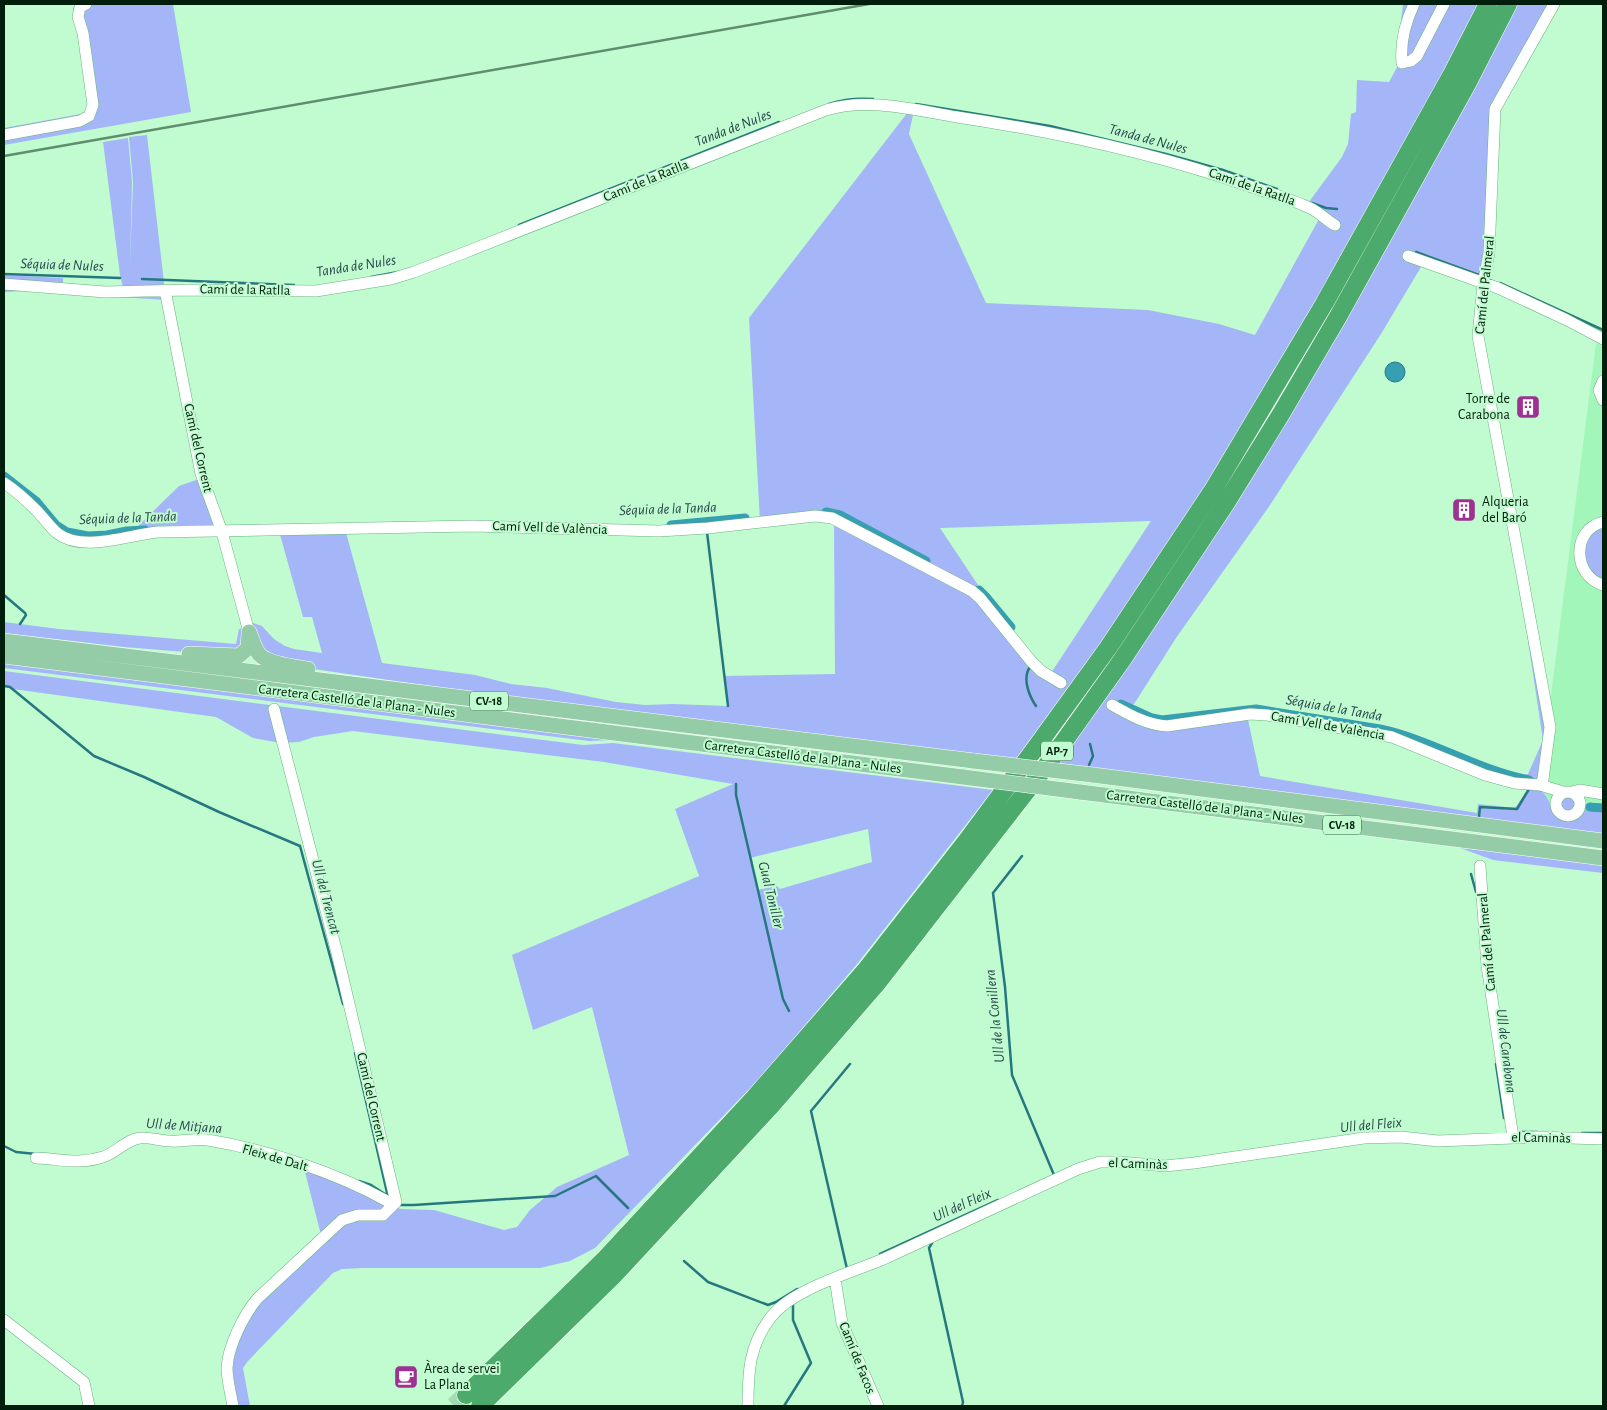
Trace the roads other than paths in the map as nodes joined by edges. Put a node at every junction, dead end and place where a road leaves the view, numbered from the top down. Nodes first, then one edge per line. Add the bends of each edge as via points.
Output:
1 (86, 4) edge
2 (1414, 4) edge
3 (1444, 4) edge
4 (1488, 4) edge
5 (1508, 4) edge
6 (1554, 4) edge
7 (4, 135) edge
8 (1335, 225) dead end
9 (1408, 256) dead end
10 (1484, 283) junction
11 (4, 284) edge
12 (165, 290) junction
13 (1603, 339) edge
14 (1603, 381) edge
15 (1603, 400) edge
16 (4, 483) edge
17 (1603, 522) edge
18 (222, 532) junction
19 (1603, 585) edge
20 (249, 632) junction
21 (4, 639) edge
22 (4, 656) edge
23 (1061, 683) dead end
24 (512, 704) junction
25 (1112, 705) dead end
26 (274, 709) dead end
27 (1540, 785) junction
28 (1568, 792) junction
29 (1603, 794) edge
30 (1580, 803) junction
31 (1555, 804) junction
32 (1603, 841) edge
33 (1603, 858) edge
34 (1480, 866) dead end
35 (1513, 1137) junction
36 (1603, 1139) edge
37 (36, 1158) dead end
38 (392, 1206) junction
39 (835, 1279) junction
40 (4, 1320) edge
41 (466, 1395) tunnel mouth
42 (89, 1406) edge
43 (233, 1406) edge
44 (480, 1406) tunnel mouth
45 (748, 1406) edge
46 (878, 1406) edge

1 - 7 street via 80,7 78,18 93,104 90,116 80,121
2 - 3 street via 1403,33 1402,63 1417,56
4 - 41 highway, AP-7 via 1324,304 1213,490 1108,648 966,843 865,971 755,1097 604,1260
5 - 44 highway, AP-7 via 1344,306 1276,422 1122,660 1050,761 878,982 769,1108 615,1274
6 - 10 street, Camí del Palmeral via 1496,110 1489,253
8 - 12 street, Camí de la Ratlla via 1311,208 1168,160 1020,126 858,103 826,110 391,279 316,291
9 - 10 street
10 - 13 street via 1560,316
10 - 27 street, Camí del Palmeral via 1478,336 1550,727
11 - 12 street, Camí de la Ratlla via 105,292
12 - 18 street, Camí del Corrent via 201,474
14 - 15 street via 1599,390
16 - 18 street, Camí Vell de València via 58,534 71,540 97,543 158,532
17 - 19 street via 1590,529 1580,549 1583,570
18 - 20 street, Camí del Corrent
18 - 23 street, Camí Vell de València via 473,526 659,531 815,516 832,518 972,591 1031,661
20 - 21 main road, CV-18 via 248,648 239,656
20 - 24 main road, CV-18 via 261,657 277,663
21 - 24 main road, Carretera Castelló de la Plana - Nules / CV-18
22 - 33 main road, Carretera Castelló de la Plana - Nules / CV-18, bridge
24 - 32 main road, Carretera Castelló de la Plana - Nules / CV-18, bridge
25 - 27 street, Camí Vell de València via 1155,725 1250,714 1392,737 1485,775 1514,783
26 - 38 street, Camí del Corrent via 337,953 396,1202
27 - 28 street, Camí Vell de València
27 - 31 street
28 - 29 street, Camí Vell de València via 1581,790
28 - 30 street via 1578,797
28 - 31 street via 1557,797
29 - 30 street
30 - 31 street via 1577,813 1569,816 1558,812
34 - 35 street, Camí del Palmeral via 1487,966
35 - 36 street, el Caminàs
35 - 39 street, el Caminàs via 1438,1141 1364,1138 1165,1166 1100,1162
37 - 38 street, Fleix de Dalt via 88,1160 105,1156 140,1138 206,1140 310,1167 354,1183
38 - 43 street via 383,1214 358,1215 342,1220 248,1310 227,1366
39 - 45 street, el Caminàs via 801,1293 783,1304 772,1316 757,1338 749,1366
39 - 46 street, Camí de Facos via 842,1323
40 - 42 street via 84,1382

